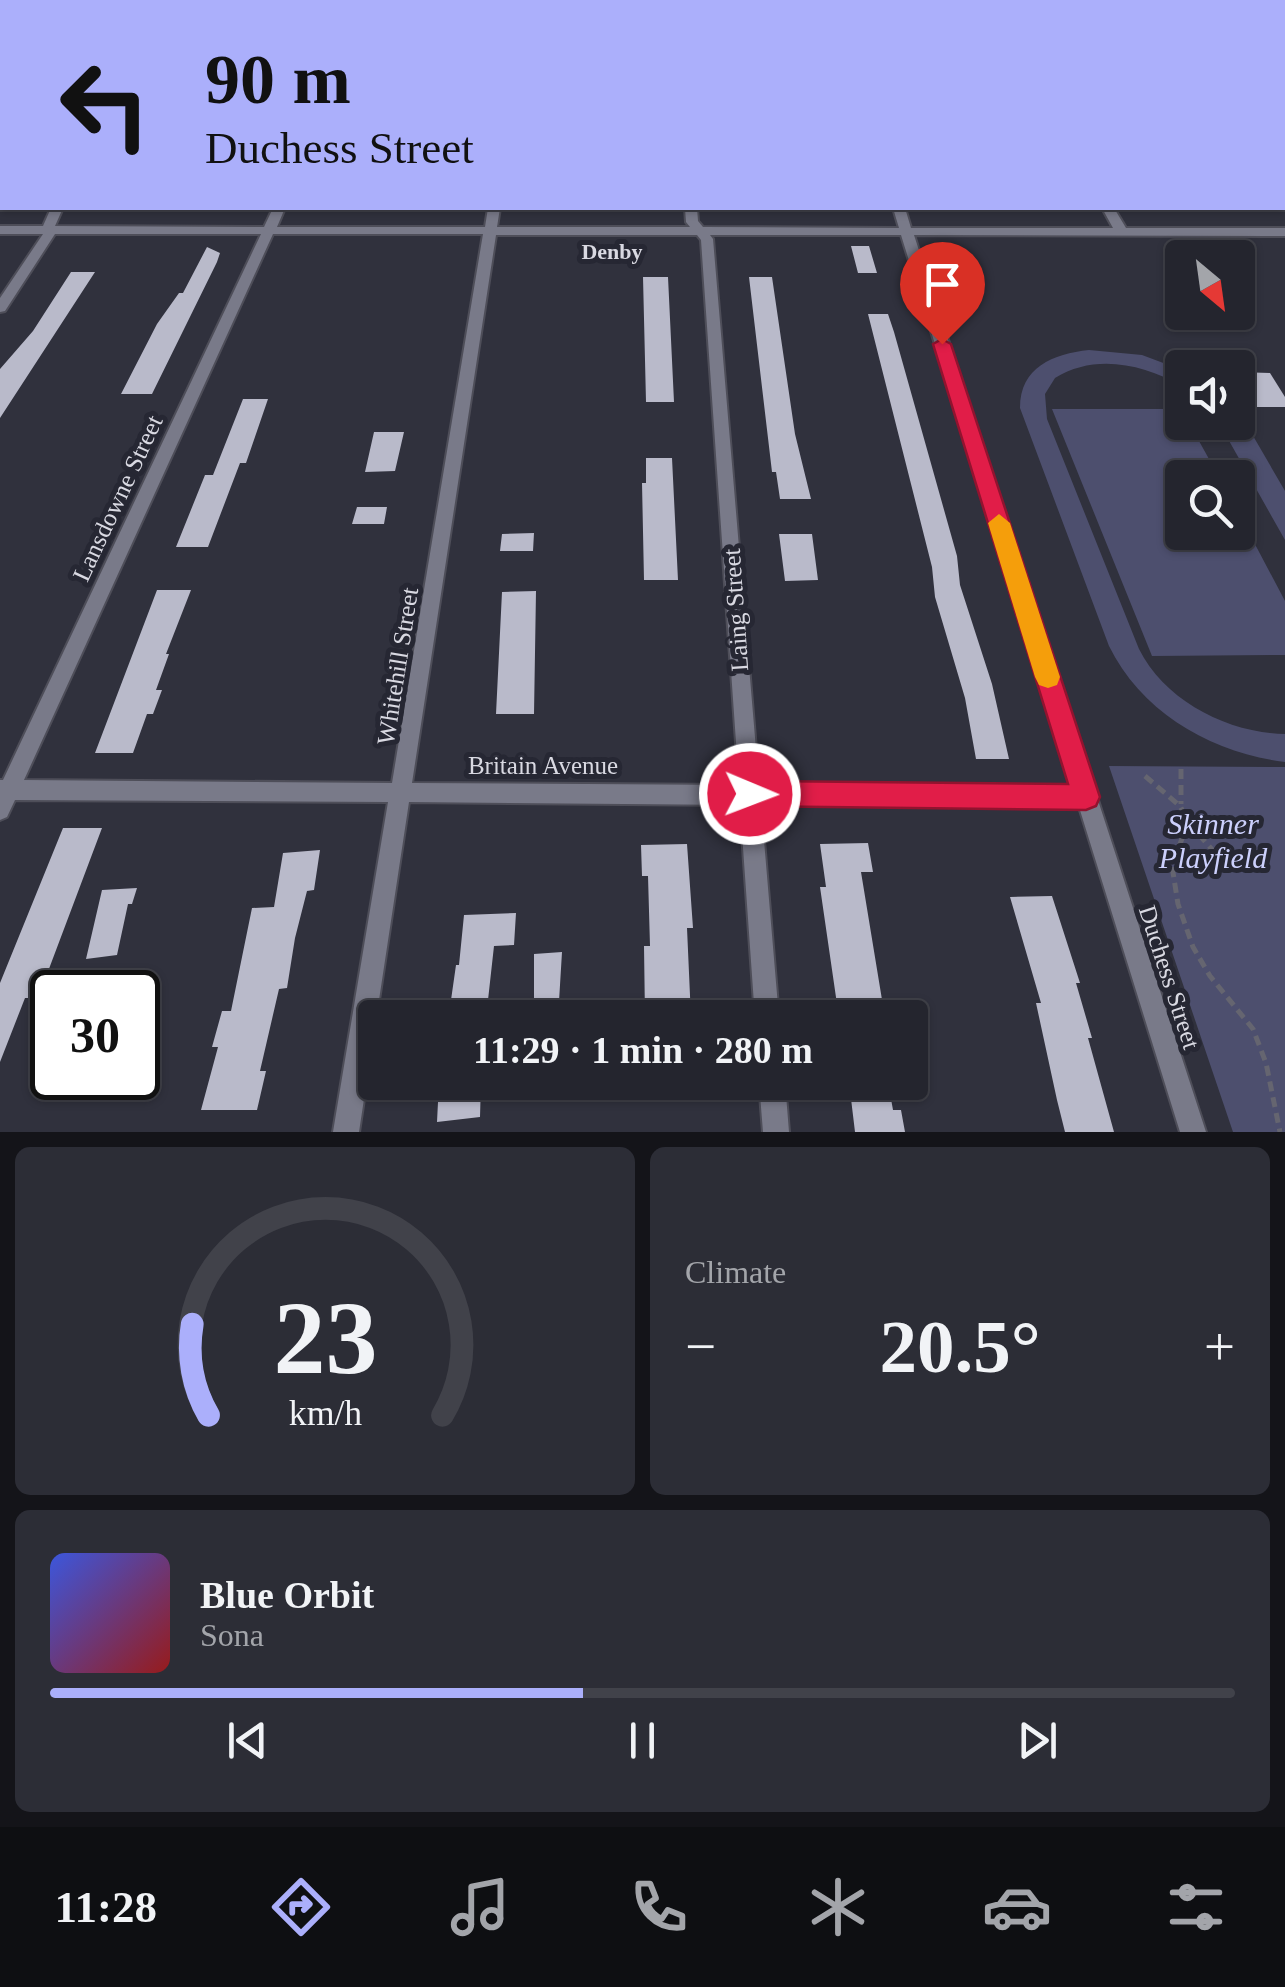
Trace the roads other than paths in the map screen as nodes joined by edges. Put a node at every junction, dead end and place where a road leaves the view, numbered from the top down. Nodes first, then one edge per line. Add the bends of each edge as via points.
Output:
1 (56, 210) edge
2 (278, 210) edge
3 (494, 210) edge
4 (691, 210) edge
5 (899, 210) edge
6 (1109, 210) edge
7 (0, 230) edge
8 (49, 230) junction
9 (269, 230) junction
10 (490, 230) junction
11 (699, 231) junction
12 (906, 231) junction
13 (1122, 232) junction
14 (1285, 232) edge
15 (0, 308) edge
16 (5, 790) edge
17 (403, 792) junction
18 (750, 794) junction
19 (1086, 797) junction
20 (0, 810) edge
21 (766, 1000) edge
22 (773, 1100) edge
23 (346, 1132) edge
24 (776, 1132) edge
25 (1193, 1132) edge

1 - 8 street
2 - 9 street, Lansdowne Street
3 - 10 street, Whitehill Street
4 - 11 street, Laing Street
5 - 12 street, Duchess Street
6 - 13 street
7 - 8 street
8 - 9 street
8 - 15 street
9 - 10 street
9 - 16 street, Lansdowne Street
10 - 11 street
10 - 17 street, Whitehill Street
11 - 12 street
11 - 18 street, Laing Street via 707,239
12 - 13 street
12 - 19 street, Duchess Street
13 - 14 street
16 - 17 street, Britain Avenue
16 - 20 street, Lansdowne Street
17 - 18 street, Britain Avenue
17 - 23 street, Whitehill Street
18 - 19 street, Britain Avenue
18 - 21 street, Laing Street
19 - 25 street, Duchess Street
22 - 24 street

